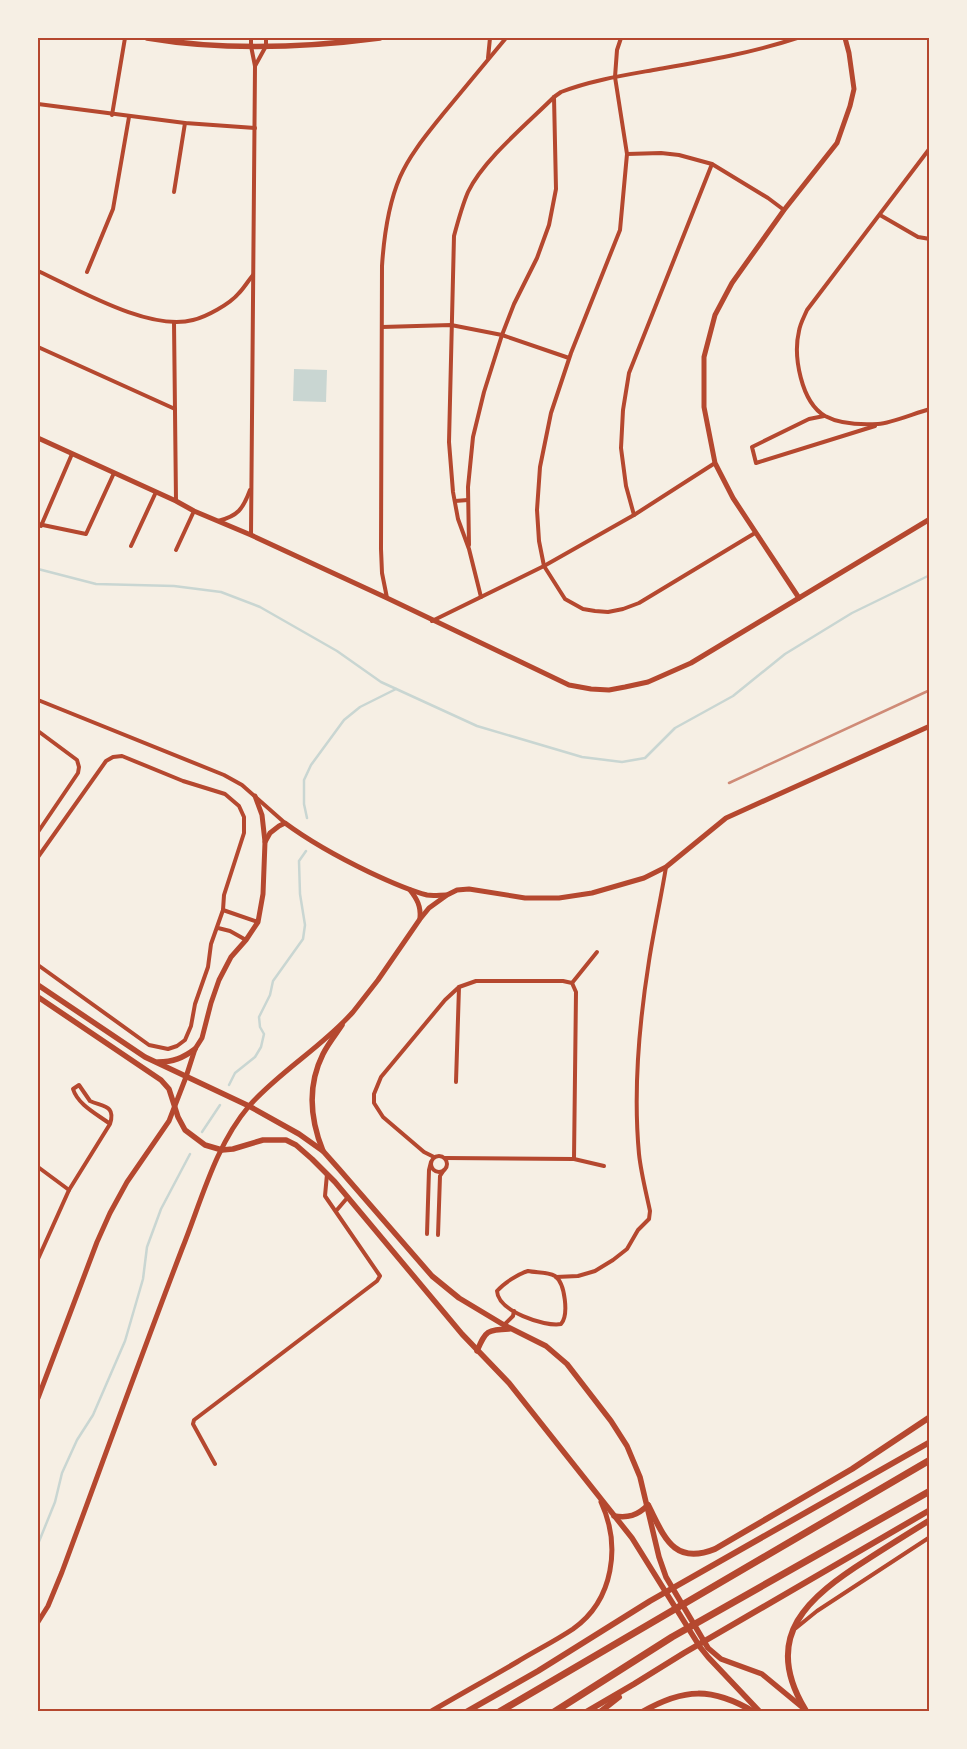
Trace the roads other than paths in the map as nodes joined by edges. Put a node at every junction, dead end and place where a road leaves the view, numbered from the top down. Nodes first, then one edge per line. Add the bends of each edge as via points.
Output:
1 (126, 38) edge
2 (147, 38) edge
3 (251, 38) edge
4 (266, 38) edge
5 (380, 38) edge
6 (490, 38) edge
7 (506, 38) edge
8 (621, 38) edge
9 (797, 38) edge
10 (845, 38) edge
11 (251, 46) junction
12 (266, 46) junction
13 (487, 60) junction
14 (255, 66) junction
15 (615, 77) junction
16 (554, 97) junction
17 (38, 104) edge
18 (112, 115) junction
19 (129, 117) junction
20 (185, 123) junction
21 (255, 128) junction
22 (930, 148) edge
23 (627, 154) junction
24 (712, 164) junction
25 (174, 192) dead end
26 (784, 210) junction
27 (880, 215) junction
28 (930, 239) edge
29 (38, 271) edge
30 (87, 272) dead end
31 (253, 275) junction
32 (174, 322) junction
33 (451, 325) junction
34 (382, 326) junction
35 (502, 335) junction
36 (38, 347) edge
37 (569, 358) junction
38 (175, 409) junction
39 (930, 409) edge
40 (824, 416) junction
41 (879, 424) junction
42 (38, 438) edge
43 (72, 454) junction
44 (715, 462) junction
45 (114, 473) junction
46 (251, 485) junction
47 (156, 492) junction
48 (468, 500) junction
49 (176, 501) junction
50 (455, 502) junction
51 (194, 511) junction
52 (634, 515) junction
53 (468, 517) junction
54 (458, 518) junction
55 (930, 519) edge
56 (217, 521) junction
57 (39, 525) edge
58 (754, 533) junction
59 (251, 535) junction
60 (131, 546) dead end
61 (469, 549) junction
62 (176, 550) dead end
63 (544, 566) junction
64 (481, 596) junction
65 (387, 598) junction
66 (798, 598) junction
67 (432, 621) junction
68 (38, 700) edge
69 (930, 726) edge
70 (38, 731) edge
71 (256, 796) junction
72 (286, 823) junction
73 (38, 832) edge
74 (265, 842) junction
75 (38, 857) edge
76 (666, 867) junction
77 (410, 890) junction
78 (447, 895) junction
79 (223, 910) junction
80 (420, 918) junction
81 (258, 922) junction
82 (218, 928) junction
83 (246, 940) junction
84 (597, 952) dead end
85 (38, 965) edge
86 (572, 983) junction
87 (38, 984) edge
88 (459, 987) junction
89 (38, 997) edge
90 (342, 1025) junction
91 (195, 1049) junction
92 (155, 1062) junction
93 (186, 1077) junction
94 (456, 1082) dead end
95 (249, 1106) junction
96 (175, 1108) junction
97 (110, 1124) junction
98 (222, 1150) junction
99 (322, 1151) junction
100 (434, 1157) junction
101 (446, 1158) junction
102 (574, 1158) junction
103 (431, 1162) junction
104 (604, 1166) dead end
105 (38, 1167) edge
106 (444, 1170) junction
107 (327, 1174) junction
108 (69, 1190) junction
109 (348, 1197) junction
110 (336, 1211) junction
111 (427, 1234) dead end
112 (438, 1235) dead end
113 (38, 1259) edge
114 (556, 1277) junction
115 (514, 1312) junction
116 (504, 1325) junction
117 (511, 1329) junction
118 (477, 1351) junction
119 (38, 1398) edge
120 (930, 1417) edge
121 (930, 1442) edge
122 (930, 1460) edge
123 (215, 1464) dead end
124 (930, 1491) edge
125 (599, 1496) junction
126 (648, 1506) junction
127 (930, 1510) edge
128 (614, 1516) junction
129 (930, 1520) edge
130 (930, 1537) edge
131 (38, 1622) edge
132 (792, 1631) junction
133 (634, 1684) junction
134 (806, 1710) edge
135 (430, 1712) edge
136 (466, 1712) edge
137 (499, 1712) edge
138 (554, 1712) edge
139 (586, 1712) edge
140 (600, 1712) edge
141 (642, 1712) edge
142 (754, 1712) edge
143 (760, 1712) edge

1 - 18 street
2 - 11 main road via 205,45
3 - 11 street
4 - 12 street
5 - 12 main road via 308,46
6 - 13 street
7 - 13 street
8 - 15 street
9 - 15 street via 732,55
10 - 26 street via 854,89 837,143
11 - 12 main road
11 - 14 street
12 - 14 street
13 - 34 street via 429,132 400,175 385,231
14 - 21 street
15 - 16 street via 570,88
15 - 23 street
16 - 33 street via 485,166 469,190 454,236
16 - 35 street via 556,189 549,225
17 - 18 street
18 - 19 street
19 - 20 street
19 - 30 street via 113,209
20 - 21 street
20 - 25 street
21 - 31 street
22 - 27 street
23 - 24 street via 679,155
23 - 37 street via 620,230
24 - 26 street
24 - 52 street via 629,372 622,448 626,486
26 - 44 street via 732,283 716,314 706,349 704,407
27 - 28 street via 918,237
27 - 40 street via 807,310 798,332 797,359 801,382
29 - 32 street via 127,312 147,319
31 - 32 street via 238,295 213,312 192,320
31 - 46 street
32 - 38 street
33 - 34 street
33 - 35 street
33 - 50 street via 449,442
34 - 65 street via 381,549
35 - 37 street
35 - 48 street via 473,438
36 - 38 street
37 - 63 street via 551,413 540,467 537,510
38 - 49 street
39 - 41 street
40 - 41 street via 845,423
40 - 41 street via 809,419 752,447 756,463
42 - 43 street
43 - 45 street
43 - 57 street
44 - 52 street
44 - 58 street
45 - 47 street
45 - 57 street via 86,534
46 - 56 street via 237,514
46 - 59 street
47 - 49 street
47 - 60 street
48 - 50 street
48 - 53 street
49 - 51 street
50 - 54 street
51 - 56 street
51 - 62 street
52 - 63 street
53 - 54 street
53 - 61 street
54 - 61 street
55 - 66 street
56 - 59 street
58 - 63 street via 639,603 608,612 583,609 565,599
58 - 66 street
59 - 65 street
61 - 64 street
63 - 64 street
64 - 67 street
65 - 67 street
66 - 67 street via 691,663 648,682 609,690 569,685
68 - 71 street via 224,775
69 - 76 street via 726,818
70 - 73 street via 77,760 79,767
71 - 72 street
71 - 74 street
72 - 74 street via 270,833
72 - 77 street via 338,857
74 - 81 street via 263,894
75 - 79 street via 106,761 113,756 122,756 226,794 239,806 245,827 224,895
76 - 78 street via 644,878 592,893 559,898 524,898 469,889
76 - 114 street via 642,1007 637,1075 639,1153 649,1219 627,1249 613,1260 578,1276
77 - 78 street via 429,896
77 - 80 street via 417,899
78 - 80 street
79 - 81 street
79 - 82 street
80 - 90 street via 378,980
81 - 83 street
82 - 83 street
82 - 85 street via 191,1026 185,1040 168,1049 149,1045
83 - 91 street via 231,957 219,980 204,1032
84 - 86 street
86 - 88 street via 476,981
86 - 102 street via 576,992
87 - 92 main road
88 - 94 street
88 - 100 street via 382,1077 374,1094 374,1103 382,1117
89 - 96 main road via 161,1080 169,1089
90 - 95 street
90 - 99 main road via 323,1054 314,1080 311,1107
91 - 92 main road via 175,1061
91 - 93 street
92 - 93 main road
93 - 95 main road
93 - 96 street
95 - 98 street
95 - 99 main road
96 - 98 main road via 185,1130 195,1139
96 - 119 street via 169,1122 127,1182 96,1242
97 - 97 street via 81,1103 74,1095 75,1086 79,1085 90,1101 107,1106 111,1111
97 - 108 street
98 - 107 main road via 263,1140 286,1140 296,1145
98 - 131 street via 174,1269 62,1572
99 - 116 main road via 432,1276 459,1298
100 - 101 street
100 - 103 street
101 - 102 street
101 - 106 street
102 - 104 street
103 - 106 street via 436,1171
103 - 111 street
105 - 108 street
106 - 112 street via 440,1176
107 - 109 main road
107 - 110 street via 325,1196
108 - 113 street
109 - 110 street
109 - 118 main road
110 - 123 street via 380,1276 194,1420 193,1424
114 - 115 street via 523,1272 501,1287 497,1295
114 - 115 street via 566,1311 561,1324 548,1324
115 - 116 street
116 - 117 main road
117 - 118 main road via 490,1330
117 - 126 main road via 546,1346 567,1364 591,1394 627,1446
118 - 125 main road via 509,1383
120 - 126 main road via 852,1469 702,1554 690,1555 666,1541
121 - 136 main road via 650,1601
122 - 137 highway
124 - 138 highway via 672,1637
125 - 128 main road
125 - 135 street via 611,1527 613,1559 605,1589 586,1617 573,1628
126 - 128 main road via 638,1514
126 - 134 main road via 666,1577 708,1648 721,1659 762,1674
127 - 133 main road
128 - 143 main road via 641,1551 700,1647
129 - 132 main road via 842,1575 818,1594
130 - 132 street
132 - 134 main road via 788,1670 794,1691
133 - 139 main road
133 - 140 main road
141 - 142 main road via 669,1698 687,1694 720,1695

